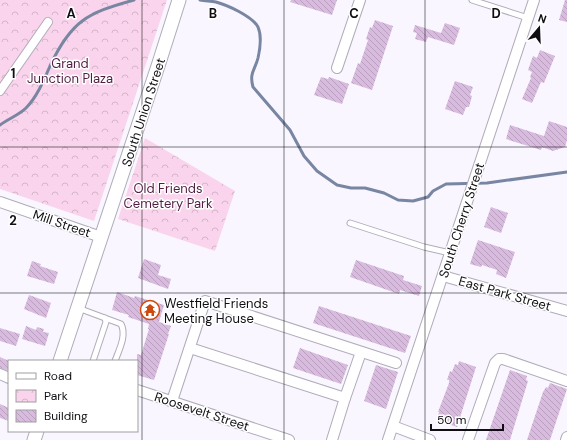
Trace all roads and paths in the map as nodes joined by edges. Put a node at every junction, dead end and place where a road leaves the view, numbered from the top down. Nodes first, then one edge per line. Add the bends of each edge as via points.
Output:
1 (360, 0) edge
2 (472, 0) edge
3 (534, 0) edge
4 (177, 5) edge
5 (528, 18) junction
6 (48, 22) dead end
7 (337, 68) dead end
8 (0, 91) edge
9 (0, 202) edge
10 (350, 223) dead end
11 (102, 237) junction
12 (450, 253) junction
13 (443, 276) junction
14 (78, 308) junction
15 (567, 311) edge
16 (105, 318) junction
17 (190, 348) junction
18 (361, 352) junction
19 (60, 360) edge
20 (93, 360) edge
21 (115, 360) edge
22 (396, 363) dead end
23 (567, 381) edge
24 (138, 390) edge
25 (345, 398) junction
26 (172, 401) junction
27 (393, 426) junction
28 (289, 440) edge
29 (332, 440) edge
30 (388, 440) edge
31 (430, 440) edge
32 (468, 440) edge

1 - 7 street
2 - 5 lane
3 - 5 street, South Cherry Street
4 - 11 street, South Union Street
5 - 12 street, South Cherry Street
6 - 8 street
9 - 11 street, Mill Street
10 - 12 lane
11 - 14 street, South Union Street
12 - 13 street, South Cherry Street
13 - 15 street, East Park Street
13 - 27 street, South Cherry Street
14 - 16 lane
14 - 19 street, South Union Street
16 - 20 lane via 106,322
16 - 21 lane via 121,324 124,329
17 - 18 street via 206,301
17 - 25 street
17 - 26 street
18 - 22 street
18 - 25 street
23 - 32 street via 497,360
24 - 26 street, Roosevelt Street
25 - 29 street
26 - 28 street, Roosevelt Street
27 - 30 street, South Cherry Street
27 - 31 street

